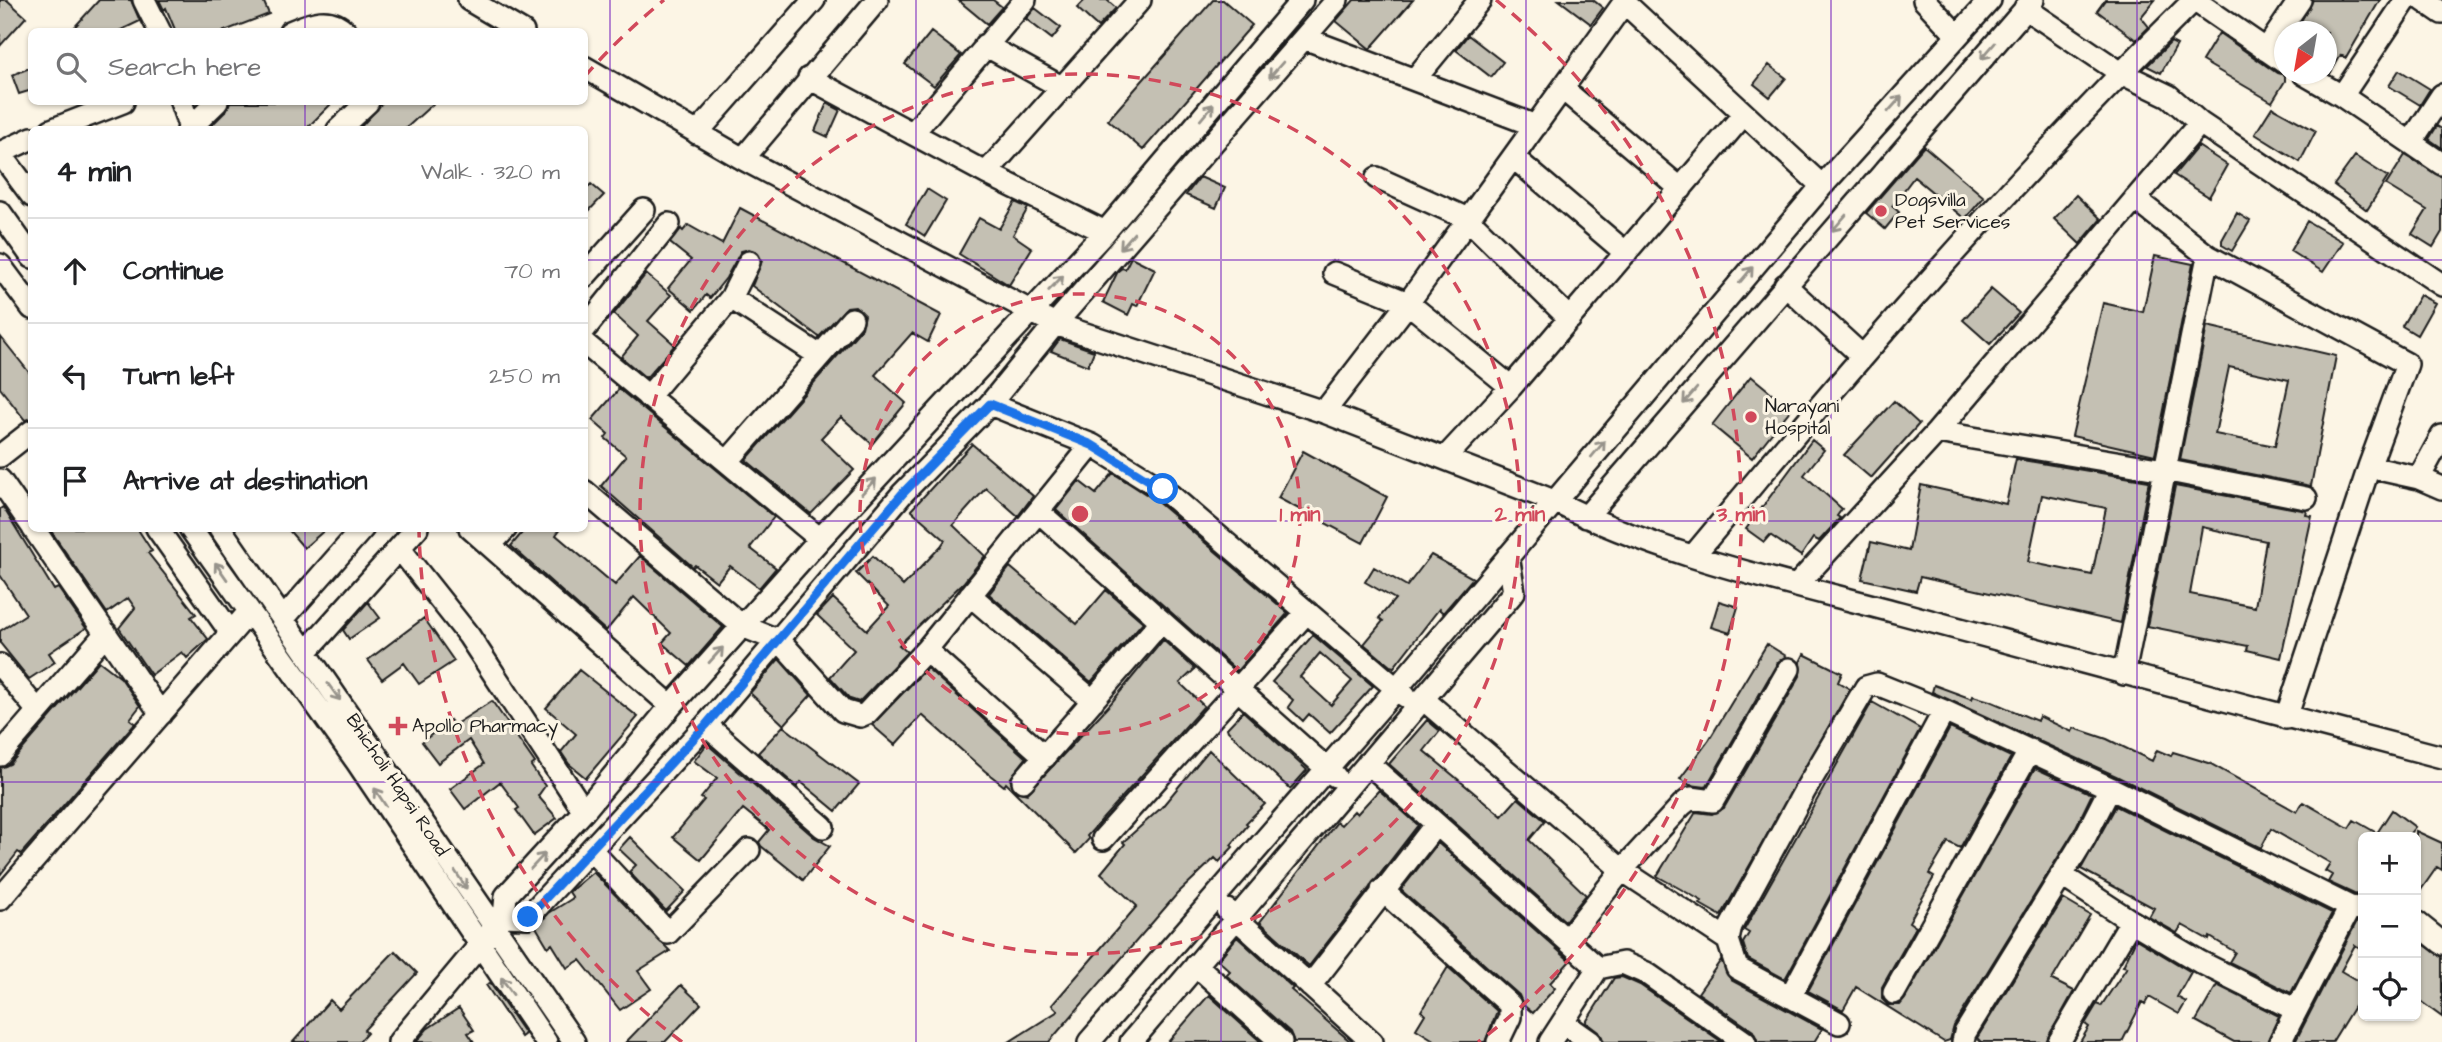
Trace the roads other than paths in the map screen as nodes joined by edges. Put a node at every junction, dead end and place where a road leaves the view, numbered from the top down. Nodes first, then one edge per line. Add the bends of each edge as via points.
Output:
1 (144, 0) edge
2 (469, 0) edge
3 (814, 0) edge
4 (877, 0) edge
5 (1025, 0) edge
6 (1140, 0) edge
7 (1302, 0) edge
8 (1337, 0) edge
9 (1480, 0) edge
10 (1924, 0) edge
11 (1990, 0) edge
12 (2300, 0) edge
13 (2406, 0) edge
14 (2423, 0) edge
15 (1625, 1) edge
16 (2029, 4) edge
17 (2442, 13) edge
18 (158, 28) edge
19 (300, 28) edge
20 (339, 28) edge
21 (516, 28) edge
22 (1958, 35) junction
23 (1304, 37) junction
24 (985, 46) junction
25 (2266, 50) junction
26 (2274, 55) edge
27 (588, 69) edge
28 (2121, 72) junction
29 (809, 78) junction
30 (1415, 79) junction
31 (2321, 84) edge
32 (1063, 88) junction
33 (1563, 89) junction
34 (2442, 94) edge
35 (2342, 96) junction
36 (117, 105) edge
37 (181, 105) edge
38 (214, 105) edge
39 (365, 105) edge
40 (1744, 114) junction
41 (2200, 123) junction
42 (76, 125) edge
43 (188, 126) edge
44 (192, 126) edge
45 (342, 126) edge
46 (1536, 126) junction
47 (697, 133) junction
48 (913, 133) junction
49 (2411, 142) junction
50 (11, 148) edge
51 (1513, 157) junction
52 (743, 159) junction
53 (2442, 164) edge
54 (986, 173) junction
55 (1377, 178) dead end
56 (1822, 186) junction
57 (28, 187) edge
58 (1681, 189) junction
59 (2135, 199) junction
60 (644, 210) dead end
61 (0, 212) edge
62 (1468, 219) junction
63 (669, 224) dead end
64 (1105, 232) junction
65 (28, 251) edge
66 (1626, 253) junction
67 (2208, 256) junction
68 (749, 262) dead end
69 (0, 265) edge
70 (588, 273) edge
71 (1334, 273) dead end
72 (1785, 285) junction
73 (2442, 285) edge
74 (731, 298) junction
75 (28, 303) edge
76 (1408, 303) junction
77 (1031, 309) junction
78 (852, 319) dead end
79 (1570, 319) junction
80 (1055, 324) junction
81 (588, 325) edge
82 (588, 346) edge
83 (1861, 355) junction
84 (820, 356) junction
85 (1511, 387) junction
86 (648, 397) junction
87 (990, 404) junction
88 (1324, 412) junction
89 (1937, 432) junction
90 (28, 434) edge
91 (2442, 436) edge
92 (1092, 445) junction
93 (0, 456) edge
94 (1445, 458) junction
95 (729, 461) junction
96 (2369, 467) junction
97 (2164, 470) junction
98 (2419, 478) junction
99 (0, 480) edge
100 (2442, 488) edge
101 (588, 494) edge
102 (2306, 498) dead end
103 (1554, 501) junction
104 (1039, 512) junction
105 (1586, 517) junction
106 (28, 521) edge
107 (35, 532) edge
108 (160, 532) edge
109 (193, 532) edge
110 (223, 532) edge
111 (359, 532) edge
112 (414, 532) edge
113 (475, 532) edge
114 (502, 532) edge
115 (820, 539) junction
116 (490, 545) junction
117 (400, 549) junction
118 (1694, 555) junction
119 (1508, 556) junction
120 (1797, 585) junction
121 (970, 595) junction
122 (249, 611) junction
123 (1307, 612) junction
124 (283, 619) junction
125 (1160, 623) junction
126 (742, 626) junction
127 (106, 633) junction
128 (231, 633) junction
129 (780, 641) junction
130 (926, 650) junction
131 (306, 652) junction
132 (0, 665) edge
133 (1789, 669) dead end
134 (2124, 674) junction
135 (1396, 688) junction
136 (1239, 690) junction
137 (1093, 701) junction
138 (1420, 703) junction
139 (671, 706) junction
140 (38, 711) junction
141 (1944, 711) junction
142 (161, 714) junction
143 (2286, 718) junction
144 (706, 725) junction
145 (2030, 750) junction
146 (0, 755) edge
147 (1045, 757) junction
148 (2442, 757) edge
149 (1368, 763) junction
150 (1326, 768) junction
151 (1023, 781) dead end
152 (1348, 788) junction
153 (2110, 788) junction
154 (584, 811) junction
155 (1436, 824) junction
156 (823, 827) dead end
157 (1103, 839) dead end
158 (749, 850) dead end
159 (592, 851) junction
160 (1622, 870) junction
161 (2061, 875) junction
162 (1382, 890) junction
163 (1213, 897) junction
164 (0, 898) edge
165 (2357, 908) edge
166 (1236, 919) junction
167 (2421, 920) edge
168 (2442, 920) edge
169 (2132, 921) junction
170 (498, 922) junction
171 (2421, 924) edge
172 (1568, 938) junction
173 (1728, 940) junction
174 (2442, 943) edge
175 (479, 945) junction
176 (1196, 965) junction
177 (1598, 968) junction
178 (1310, 986) junction
179 (1894, 993) dead end
180 (1790, 996) junction
181 (2296, 1010) junction
182 (1564, 1023) junction
183 (1839, 1023) dead end
184 (399, 1042) edge
185 (546, 1042) edge
186 (574, 1042) edge
187 (1089, 1042) edge
188 (1131, 1042) edge
189 (1280, 1042) edge
190 (1372, 1042) edge
191 (1498, 1042) edge
192 (1550, 1042) edge
193 (1591, 1042) edge
194 (1745, 1042) edge
195 (1963, 1042) edge
196 (2059, 1042) edge
197 (2280, 1042) edge

1 - 18 street
2 - 21 street
3 - 47 street
4 - 29 street
5 - 24 street
6 - 32 street
64 -> 7 street
8 - 23 street
9 - 30 street
10 - 22 street
11 - 22 street
12 - 25 street
13 - 35 street
14 - 17 street
15 - 33 street
15 - 40 street
16 - 28 street
16 -> 72 street
19 - 20 street via 318,21
56 -> 22 street
23 - 30 street
23 -> 80 street
24 - 32 street
24 - 48 street
25 - 26 street
25 - 28 street via 2194,0
27 - 47 street
28 - 41 street via 2169,96
28 - 83 street
29 - 48 street
29 - 52 street
30 - 46 street
31 - 35 street
32 - 54 street
33 - 46 street
33 - 58 street
34 - 49 street
35 - 49 street
36 - 42 street
37 - 43 street
38 - 44 street
39 - 45 street
40 - 56 street
40 - 58 street
41 - 59 street
41 - 73 street
46 - 51 street
47 - 52 street
48 - 54 street
49 - 53 street
50 - 57 street
51 - 62 street
51 - 66 street
52 - 77 street
54 - 64 street
55 - 62 street
103 -> 56 street
58 - 66 street
59 - 67 street
59 - 89 street
60 - 70 street
61 - 65 street
62 - 76 street
62 - 79 street
63 - 81 street
77 -> 64 street
66 - 79 street
67 - 96 street via 2404,359 2406,373
67 - 97 street
68 - 74 street
69 - 75 street
71 - 76 street
72 - 83 street
72 -> 105 street
74 - 84 street
74 - 86 street
76 - 85 street
76 - 88 street
77 - 80 street
115 -> 77 street
78 - 84 street
79 - 85 street
80 - 87 street
80 - 88 street
82 - 86 street
83 - 118 street
84 - 95 street
85 - 94 street
86 - 95 street
87 - 92 street
87 - 129 street via 903,493
88 - 94 street
89 - 97 street
89 - 120 street
90 - 93 street
91 - 98 street
92 - 104 street
92 - 123 street via 1163,489
94 - 103 street
95 - 115 street
96 - 98 street
96 - 143 street
97 - 102 street
97 - 134 street
98 - 100 street
99 - 106 street
101 - 126 street
103 - 105 street
103 - 119 street
104 - 121 street
104 - 125 street
105 - 118 street
107 - 127 street
108 - 128 street
122 -> 109 street
110 - 124 street, Bhicholi Hapsi Road
111 - 124 street
112 - 117 street
113 - 116 street
114 - 116 street
115 - 126 street
116 - 139 street
117 - 131 street
117 - 154 street via 469,636
118 - 120 street
119 - 135 street
119 - 138 street via 1514,592
120 - 134 street
121 - 130 street
121 - 137 street
122 - 128 street
175 -> 122 street
123 - 135 street
123 - 136 street
124 - 131 street, Bhicholi Hapsi Road
125 - 136 street
125 - 137 street
126 - 129 street
139 -> 126 street
127 - 140 street
127 - 142 street
128 - 142 street
129 - 130 street via 843,711 860,716
129 - 144 street
130 - 147 street
131 -> 170 street, Bhicholi Hapsi Road
132 - 140 street
133 - 160 street via 1713,801 1691,798
134 - 143 street
135 - 138 street
135 - 150 street
136 - 150 street
136 - 157 street
137 - 147 street
138 - 149 street
138 - 160 street
139 - 154 street
140 - 146 street
141 - 145 street
141 - 173 street via 1877,684 1866,687 1797,804 1731,926
141 - 180 street
142 - 164 street
143 - 148 street
144 - 156 street
144 - 159 street
145 - 153 street
145 - 179 street
147 - 151 street
149 - 152 street
149 - 155 street
150 - 152 street
150 - 163 street
152 - 166 street
153 - 161 street
153 - 165 street
170 -> 154 street via 506,896
155 - 162 street
155 - 172 street
158 - 159 street via 668,933
159 - 170 street via 528,917
160 - 172 street
160 - 173 street
161 - 169 street
161 - 195 street
162 - 178 street
162 - 191 street via 1510,1005 1510,1017
163 - 166 street
163 - 187 street
165 - 181 street
166 - 176 street
166 - 178 street
167 - 168 street
169 - 181 street via 2200,962
169 - 196 street
170 - 175 street
170 - 186 street, Bhicholi Hapsi Road
171 - 174 street
172 - 177 street
173 - 180 street via 1737,968
175 - 184 street
185 -> 175 street
176 - 188 street
176 - 189 street
177 - 182 street
177 - 194 street via 1623,963 1646,973
178 - 190 street
180 - 183 street
181 - 197 street
182 - 192 street
182 - 193 street

